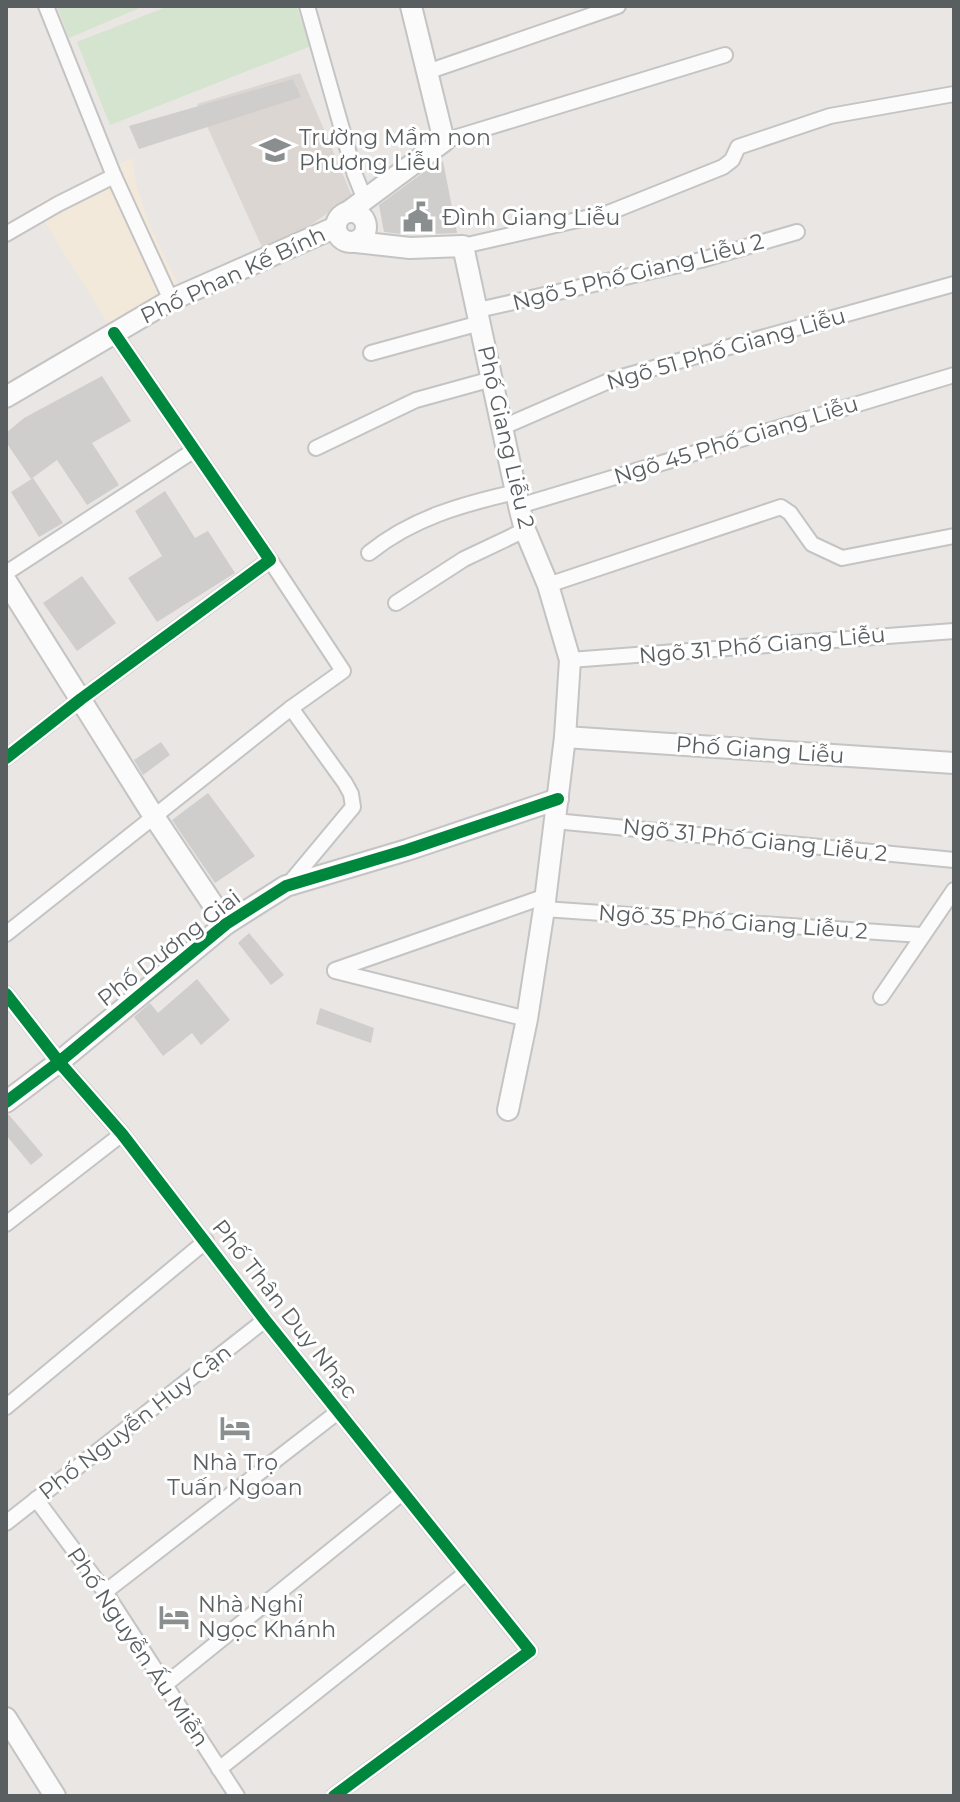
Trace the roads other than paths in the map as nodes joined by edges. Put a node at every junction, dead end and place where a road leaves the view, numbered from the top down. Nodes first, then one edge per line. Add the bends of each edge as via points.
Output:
1 (46, 6) edge
2 (307, 6) edge
3 (411, 6) edge
4 (618, 6) edge
5 (725, 55) dead end
6 (427, 72) junction
7 (954, 94) edge
8 (444, 141) junction
9 (114, 176) junction
10 (350, 213) junction
11 (797, 232) dead end
12 (6, 234) edge
13 (463, 246) junction
14 (954, 284) edge
15 (171, 300) junction
16 (479, 317) junction
17 (114, 333) junction
18 (371, 353) dead end
19 (954, 375) edge
20 (492, 379) junction
21 (6, 397) edge
22 (503, 427) junction
23 (316, 448) dead end
24 (193, 451) junction
25 (518, 499) junction
26 (525, 530) junction
27 (954, 536) edge
28 (369, 553) dead end
29 (270, 560) junction
30 (6, 573) edge
31 (6, 581) edge
32 (548, 585) junction
33 (396, 603) dead end
34 (954, 631) edge
35 (570, 660) junction
36 (81, 699) junction
37 (291, 708) junction
38 (565, 737) junction
39 (6, 758) edge
40 (954, 763) edge
41 (558, 799) junction
42 (153, 815) junction
43 (555, 821) junction
44 (954, 860) edge
45 (286, 886) junction
46 (954, 890) edge
47 (545, 903) junction
48 (226, 924) junction
49 (6, 934) edge
50 (921, 935) junction
51 (6, 994) edge
52 (881, 997) dead end
53 (527, 1019) junction
54 (59, 1062) junction
55 (6, 1102) edge
56 (508, 1110) dead end
57 (122, 1134) junction
58 (6, 1224) edge
59 (206, 1241) junction
60 (265, 1320) junction
61 (6, 1407) edge
62 (339, 1411) junction
63 (402, 1493) junction
64 (36, 1499) junction
65 (7, 1521) edge
66 (466, 1573) junction
67 (105, 1592) junction
68 (166, 1684) junction
69 (6, 1718) edge
70 (219, 1769) junction
71 (55, 1796) edge
72 (237, 1796) edge
73 (334, 1796) edge

1 - 9 street
2 - 10 street via 355,175
3 - 6 main road
4 - 6 street
5 - 8 street
6 - 8 main road
7 - 13 street via 830,116 738,147 723,167 608,213
8 - 10 main road, Phố Phan Kế Bính
9 - 12 street
9 - 15 street
10 - 13 main road via 343,240 410,248
10 - 15 main road, Phố Phan Kế Bính
11 - 16 street, Ngõ 5 Phố Giang Liễu 2
13 - 16 main road, Phố Giang Liễu 2
14 - 22 street, Ngõ 51 Phố Giang Liễu via 611,380
15 - 17 main road, Phố Phan Kế Bính
16 - 18 street, Ngõ 5 Phố Giang Liễu 2
16 - 20 main road, Phố Giang Liễu 2
17 - 21 main road, Phố Phan Kế Bính
17 - 24 street
19 - 25 street, Ngõ 45 Phố Giang Liễu
20 - 22 main road, Phố Giang Liễu 2
20 - 23 street via 416,400
22 - 25 main road, Phố Giang Liễu 2
24 - 29 street
24 - 30 street
25 - 26 main road, Phố Giang Liễu 2
25 - 28 street, Ngõ 45 Phố Giang Liễu via 454,507 420,520
26 - 32 main road, Phố Giang Liễu 2
26 - 33 street via 464,559
27 - 32 street via 842,558 812,544 781,507
29 - 36 street
29 - 37 street via 343,671
31 - 36 main road
32 - 35 main road, Phố Giang Liễu 2
34 - 35 street, Ngõ 31 Phố Giang Liễu
35 - 38 main road, Phố Giang Liễu 2
36 - 39 street
36 - 42 main road
37 - 42 street
37 - 45 street via 345,783 353,807
38 - 40 main road, Phố Giang Liễu
38 - 41 main road, Phố Giang Liễu 2
41 - 43 main road, Phố Giang Liễu 2
41 - 45 main road, Phố Dương Giai
42 - 48 main road
42 - 49 street
43 - 44 street, Ngõ 31 Phố Giang Liễu 2
43 - 47 main road, Phố Giang Liễu 2
45 - 48 main road, Phố Dương Giai
46 - 50 street
47 - 50 street, Ngõ 35 Phố Giang Liễu 2
47 - 53 main road, Phố Giang Liễu 2
47 - 53 street via 335,970
48 - 54 main road, Phố Dương Giai
50 - 52 street
51 - 54 street, Phố Thân Duy Nhạc
53 - 56 main road, Phố Giang Liễu 2
54 - 55 main road, Phố Dương Giai
54 - 57 street, Phố Thân Duy Nhạc
57 - 58 street
57 - 59 street, Phố Thân Duy Nhạc
59 - 60 street, Phố Thân Duy Nhạc
59 - 61 street
60 - 62 street, Phố Thân Duy Nhạc
60 - 64 street, Phố Nguyễn Huy Cận
62 - 63 street, Phố Thân Duy Nhạc
62 - 67 street
63 - 66 street, Phố Thân Duy Nhạc
63 - 68 street
64 - 65 street, Phố Nguyễn Huy Cận
64 - 67 street, Phố Nguyễn Ấu Miễn
66 - 70 street
66 - 73 street, Phố Thân Duy Nhạc via 530,1651
67 - 68 street, Phố Nguyễn Ấu Miễn
68 - 70 street, Phố Nguyễn Ấu Miễn
69 - 71 main road
70 - 72 street, Phố Nguyễn Ấu Miễn

